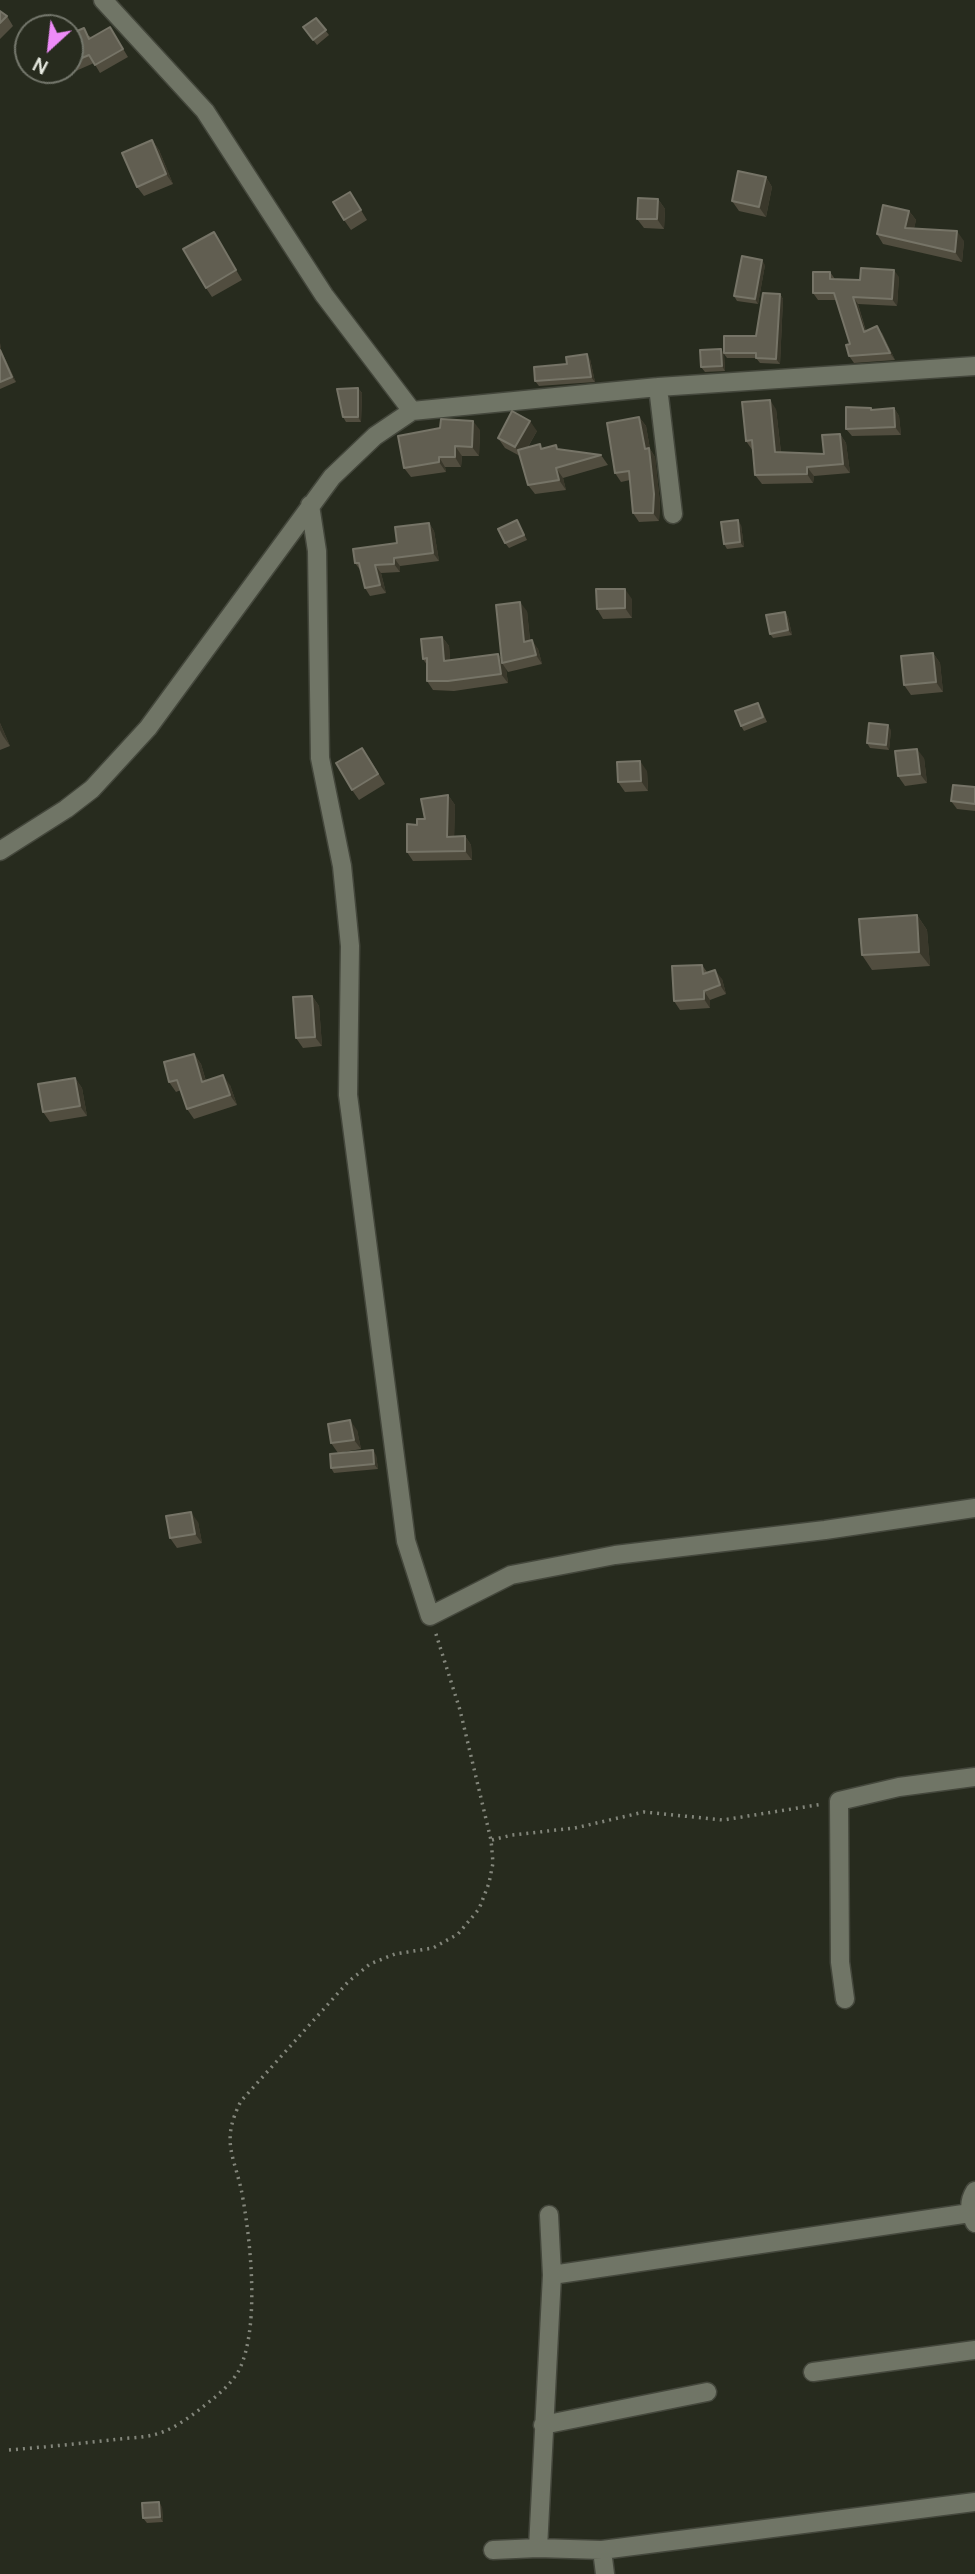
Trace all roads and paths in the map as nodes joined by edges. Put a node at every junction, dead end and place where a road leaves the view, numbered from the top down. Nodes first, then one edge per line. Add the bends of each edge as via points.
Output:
1 (103, 0) edge
2 (975, 366) edge
3 (658, 387) junction
4 (412, 411) junction
5 (310, 505) junction
6 (673, 514) dead end
7 (0, 851) edge
8 (975, 1508) edge
9 (430, 1616) junction
10 (975, 1777) edge
11 (839, 1801) junction
12 (491, 1840) junction
13 (845, 1999) dead end
14 (975, 2191) edge
15 (549, 2215) dead end
16 (972, 2218) edge
17 (552, 2275) junction
18 (975, 2350) edge
19 (813, 2372) dead end
20 (708, 2392) dead end
21 (543, 2425) junction
22 (9, 2450) dead end
23 (975, 2502) edge
24 (538, 2548) junction
25 (493, 2550) dead end
26 (602, 2550) junction
27 (605, 2574) edge

1 - 4 street via 205,111 324,295
2 - 3 street
3 - 4 street
3 - 6 street
4 - 5 street via 352,456
5 - 7 street via 148,729 92,789
5 - 9 street via 317,551 320,758 342,866 350,946 348,1096 406,1541
8 - 9 street via 615,1555 511,1575
9 - 12 path via 460,1710
10 - 11 street
11 - 12 path via 723,1820 644,1812
11 - 13 street via 840,1962
12 - 22 path via 489,1884 479,1909 458,1934 433,1948 394,1954 370,1964 348,1982 241,2101 232,2119 229,2139 251,2252 248,2349 237,2375 184,2422 154,2435
14 - 16 street via 970,2198
15 - 17 street
16 - 17 street
17 - 21 street
18 - 19 street
20 - 21 street
21 - 24 street
23 - 26 street
24 - 25 street
24 - 26 street
26 - 27 street

